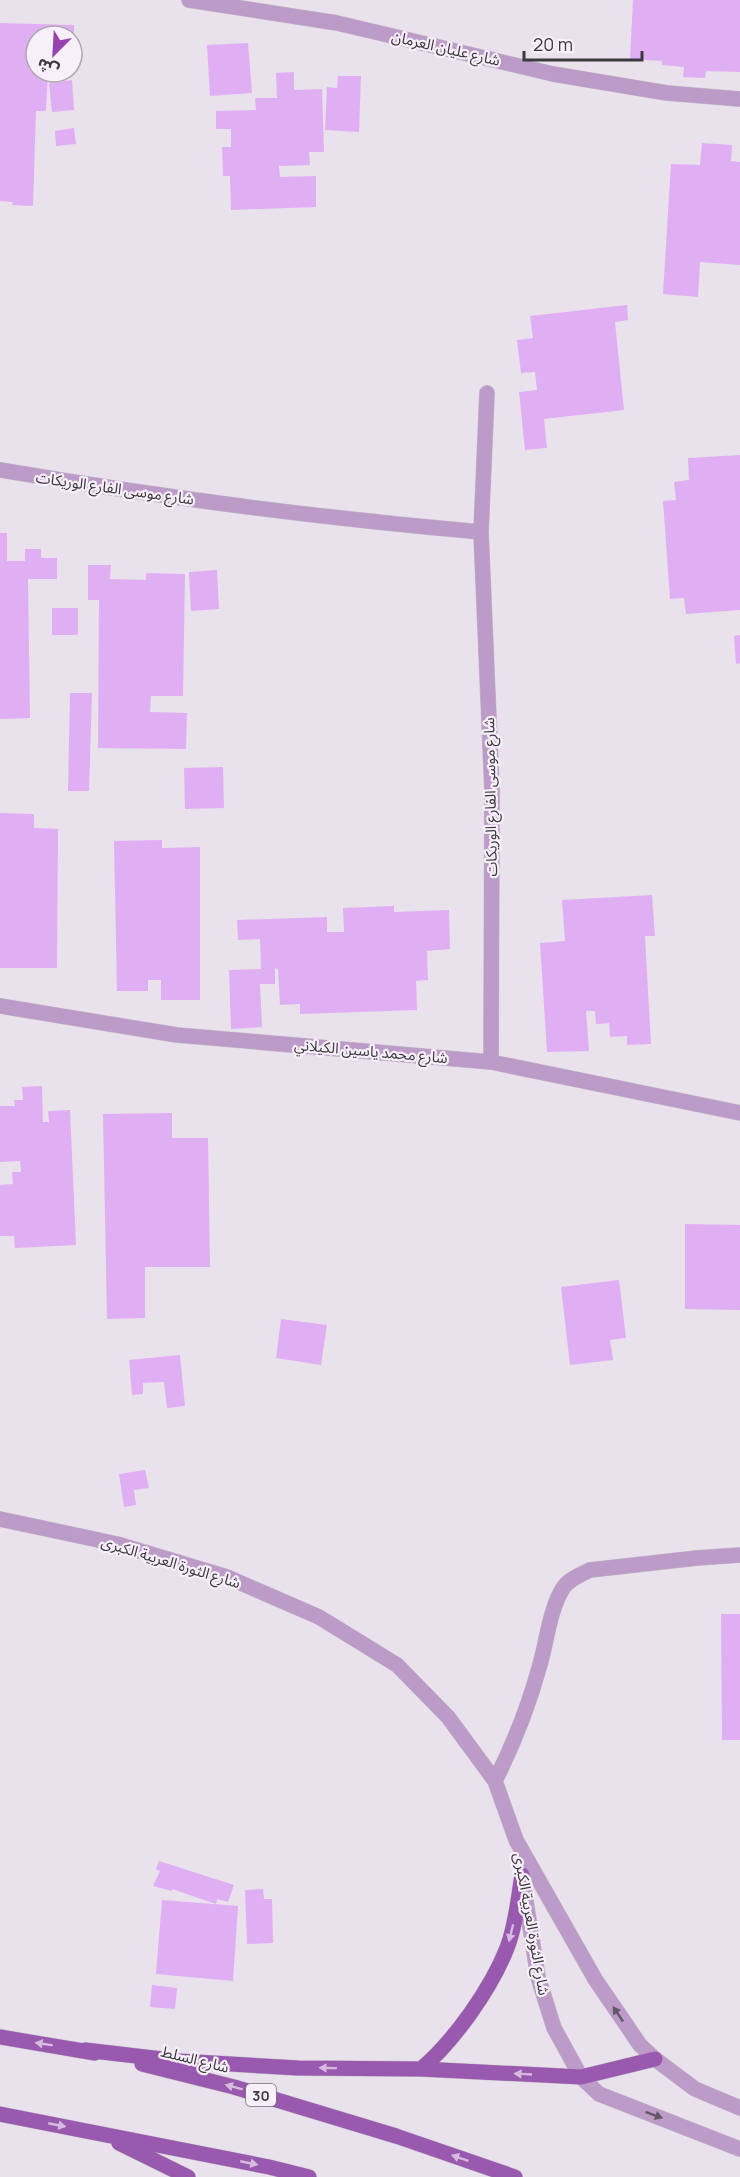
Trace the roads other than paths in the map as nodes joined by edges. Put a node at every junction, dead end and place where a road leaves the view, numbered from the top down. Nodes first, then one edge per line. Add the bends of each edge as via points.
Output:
1 (189, 0) edge
2 (740, 99) edge
3 (488, 393) dead end
4 (0, 470) edge
5 (481, 532) junction
6 (0, 1006) edge
7 (491, 1062) junction
8 (740, 1113) edge
9 (0, 1519) edge
10 (740, 1555) edge
11 (495, 1781) junction
12 (516, 1840) junction
13 (522, 1875) junction
14 (0, 2037) edge
15 (85, 2050) junction
16 (655, 2059) junction
17 (421, 2069) junction
18 (581, 2077) junction
19 (740, 2108) edge
20 (0, 2114) edge
21 (100, 2133) junction
22 (740, 2149) edge
23 (188, 2177) edge
24 (309, 2177) edge
25 (515, 2177) edge

1 - 2 street, شارع عليان العرمان via 338,22 553,74 668,93
3 - 5 street, شارع موسى الفارع الوريكات
4 - 5 street, شارع موسى الفارع الوريكات via 129,492
5 - 7 street, شارع موسى الفارع الوريكات via 492,791
6 - 7 street, شارع محمد ياسين الكيلاني via 177,1035
7 - 8 street, شارع محمد ياسين الكيلاني
9 - 11 street, شارع الثورة العربية الكبرى via 117,1544 227,1577 319,1617 397,1665 448,1717
10 - 11 street via 590,1570 565,1586 554,1606 530,1698
11 - 12 street, شارع الثورة العربية الكبرى
12 - 13 street, شارع الثورة العربية الكبرى
16 -> 12 street, شارع الثورة العربية الكبرى via 626,2026 595,1979
13 -> 17 main road via 507,1947 488,1987 439,2054
13 - 18 street, شارع الثورة العربية الكبرى via 538,1977 554,2028
15 -> 14 main road, شارع السلط / 30
17 -> 15 main road via 298,2068 179,2061
25 -> 15 main road, شارع السلط / 30 via 234,2087
16 - 18 main road
16 - 19 street, شارع الثورة العربية الكبرى via 695,2089
18 -> 17 main road
18 -> 22 street, شارع الثورة العربية الكبرى via 600,2094
20 -> 21 main road
21 - 23 main road
21 -> 24 main road

